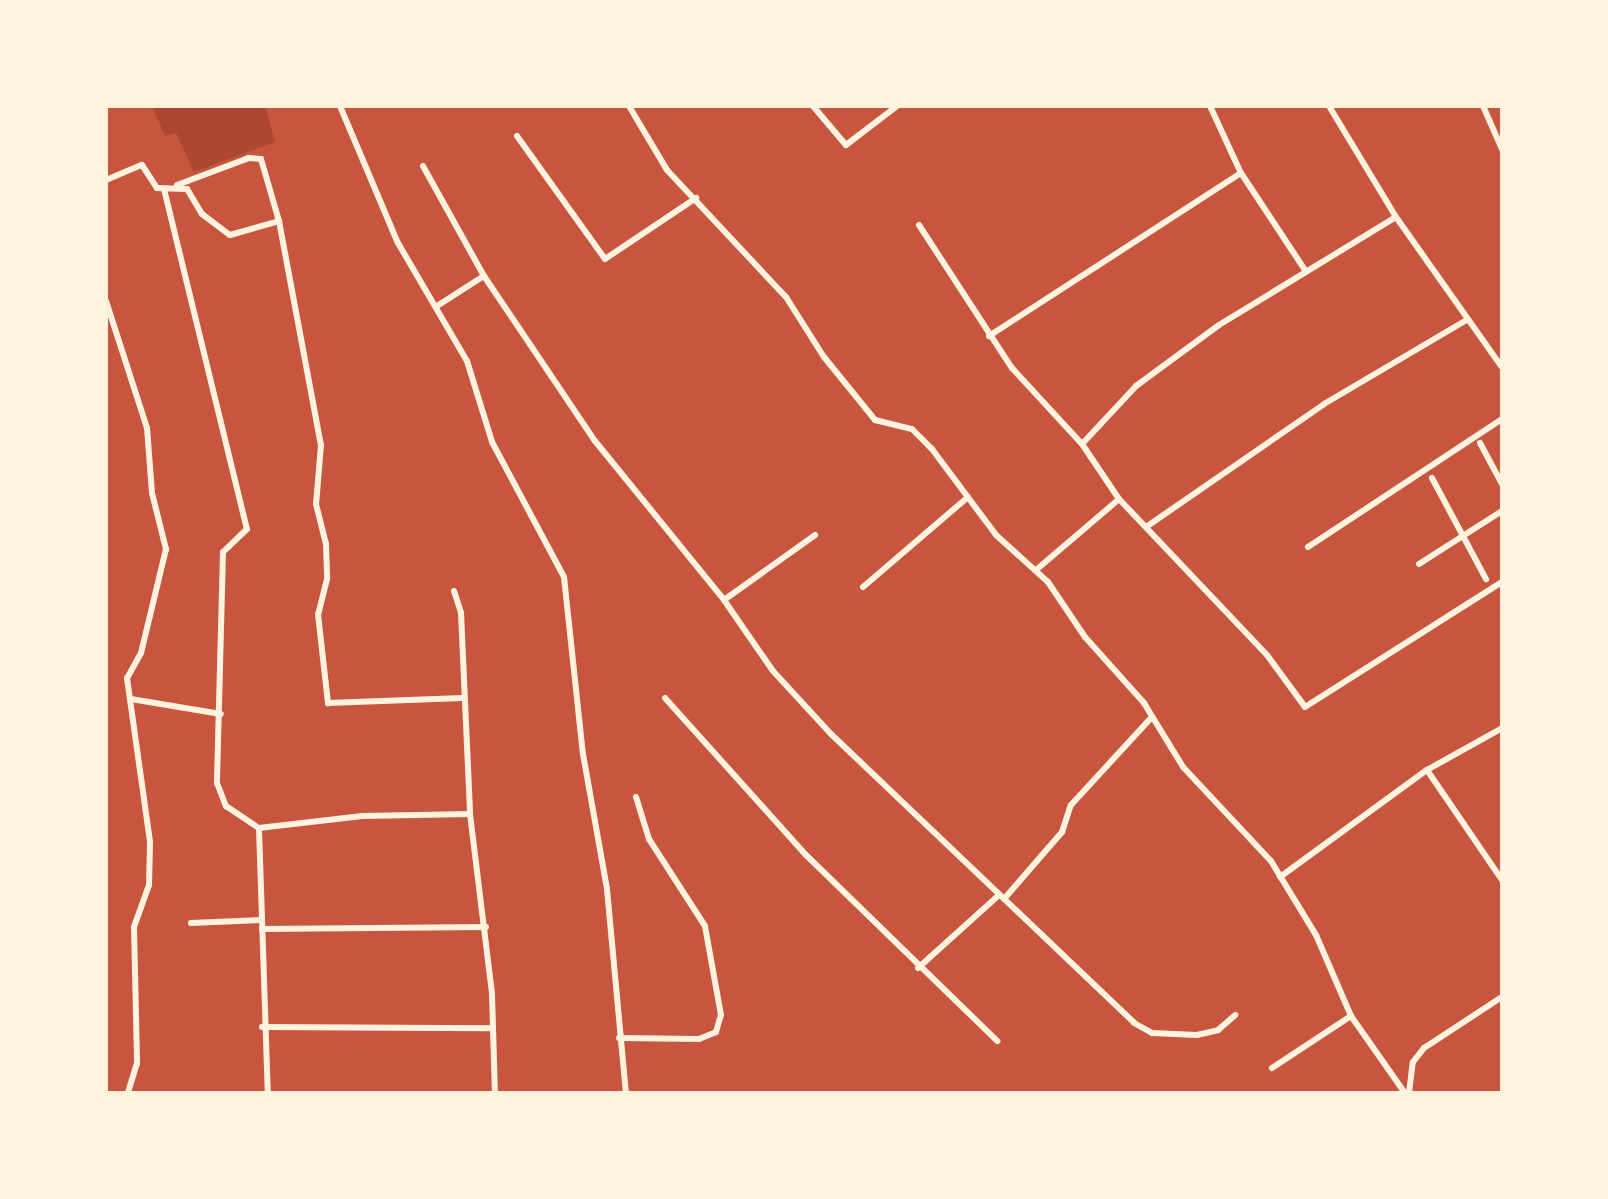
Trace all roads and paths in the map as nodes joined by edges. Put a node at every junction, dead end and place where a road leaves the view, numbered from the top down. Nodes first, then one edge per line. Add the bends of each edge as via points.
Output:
1 (340, 106) edge
2 (629, 106) edge
3 (813, 106) edge
4 (897, 106) edge
5 (1210, 106) edge
6 (1329, 106) edge
7 (1483, 106) edge
8 (517, 136) dead end
9 (1502, 149) edge
10 (423, 166) dead end
11 (1241, 173) junction
12 (106, 180) edge
13 (177, 185) junction
14 (164, 189) junction
15 (696, 198) junction
16 (1396, 217) junction
17 (279, 221) junction
18 (919, 225) dead end
19 (1305, 270) junction
20 (484, 276) junction
21 (106, 301) edge
22 (437, 306) junction
23 (1465, 321) junction
24 (989, 336) junction
25 (1502, 367) edge
26 (1502, 419) edge
27 (1480, 443) dead end
28 (1082, 444) junction
29 (1432, 478) dead end
30 (1502, 484) edge
31 (968, 497) junction
32 (1119, 499) junction
33 (1502, 511) edge
34 (1146, 527) junction
35 (815, 535) dead end
36 (1463, 536) junction
37 (1308, 547) dead end
38 (1419, 564) dead end
39 (1036, 570) junction
40 (1486, 579) dead end
41 (1502, 582) edge
42 (863, 587) dead end
43 (454, 591) dead end
44 (724, 600) junction
45 (463, 698) junction
46 (665, 698) dead end
47 (131, 699) junction
48 (221, 714) junction
49 (1151, 718) junction
50 (1502, 728) edge
51 (1427, 770) junction
52 (636, 797) dead end
53 (470, 814) junction
54 (259, 828) junction
55 (1280, 877) junction
56 (1502, 880) edge
57 (1001, 897) junction
58 (262, 920) junction
59 (191, 923) dead end
60 (486, 927) junction
61 (262, 929) junction
62 (918, 968) junction
63 (1502, 997) edge
64 (1235, 1015) dead end
65 (1351, 1016) junction
66 (262, 1027) junction
67 (491, 1028) junction
68 (619, 1038) junction
69 (997, 1041) dead end
70 (1272, 1068) dead end
71 (128, 1093) edge
72 (268, 1093) edge
73 (495, 1093) edge
74 (626, 1093) edge
75 (1407, 1093) edge

1 - 22 street via 398,243
2 - 15 street via 667,170
3 - 4 street via 846,145
5 - 11 street
6 - 16 street
7 - 9 street
8 - 15 street via 605,259
10 - 20 street
11 - 19 street
11 - 24 street
12 - 14 street via 142,165 157,188
13 - 14 street
13 - 17 street via 187,189 202,214 225,234
13 - 17 street via 249,158 261,159
14 - 48 street via 247,529 223,552
15 - 31 street via 786,297 824,357 875,420 912,429
16 - 19 street
16 - 23 street
17 - 45 street via 321,445 316,504 326,544 327,579 318,614 328,703
18 - 24 street
19 - 28 street via 1136,386
20 - 22 street
20 - 44 street via 595,441
21 - 47 street via 147,428 152,493 166,538 141,653 127,678
22 - 68 street via 467,361 492,442 564,577 583,754 607,889
23 - 25 street
23 - 34 street via 1324,404
24 - 28 street
26 - 37 street
27 - 30 street
28 - 32 street
29 - 36 street
31 - 39 street via 996,535
31 - 42 street
32 - 34 street
32 - 39 street
33 - 36 street
34 - 41 street via 1217,608 1267,655 1305,707
35 - 44 street
36 - 38 street
36 - 40 street
39 - 49 street
43 - 45 street via 461,613
44 - 57 street via 773,671 831,734
45 - 53 street
46 - 62 street via 735,781
47 - 48 street
47 - 71 street via 150,842 149,885 134,927 137,1063
48 - 54 street via 217,783 226,806
49 - 55 street via 1183,767 1236,820
49 - 57 street via 1071,805 1062,832
50 - 51 street
51 - 55 street
51 - 56 street
52 - 68 street via 649,839 705,926 721,1015 716,1032 699,1039
53 - 54 street via 362,816
53 - 60 street
54 - 58 street
55 - 65 street via 1316,935
57 - 62 street
57 - 64 street via 1152,1033 1218,1030
58 - 59 street
58 - 61 street
60 - 61 street
60 - 67 street
61 - 66 street
62 - 69 street
63 - 75 street via 1424,1048 1413,1062
65 - 70 street
65 - 75 street
66 - 67 street
66 - 72 street
67 - 73 street
68 - 74 street

